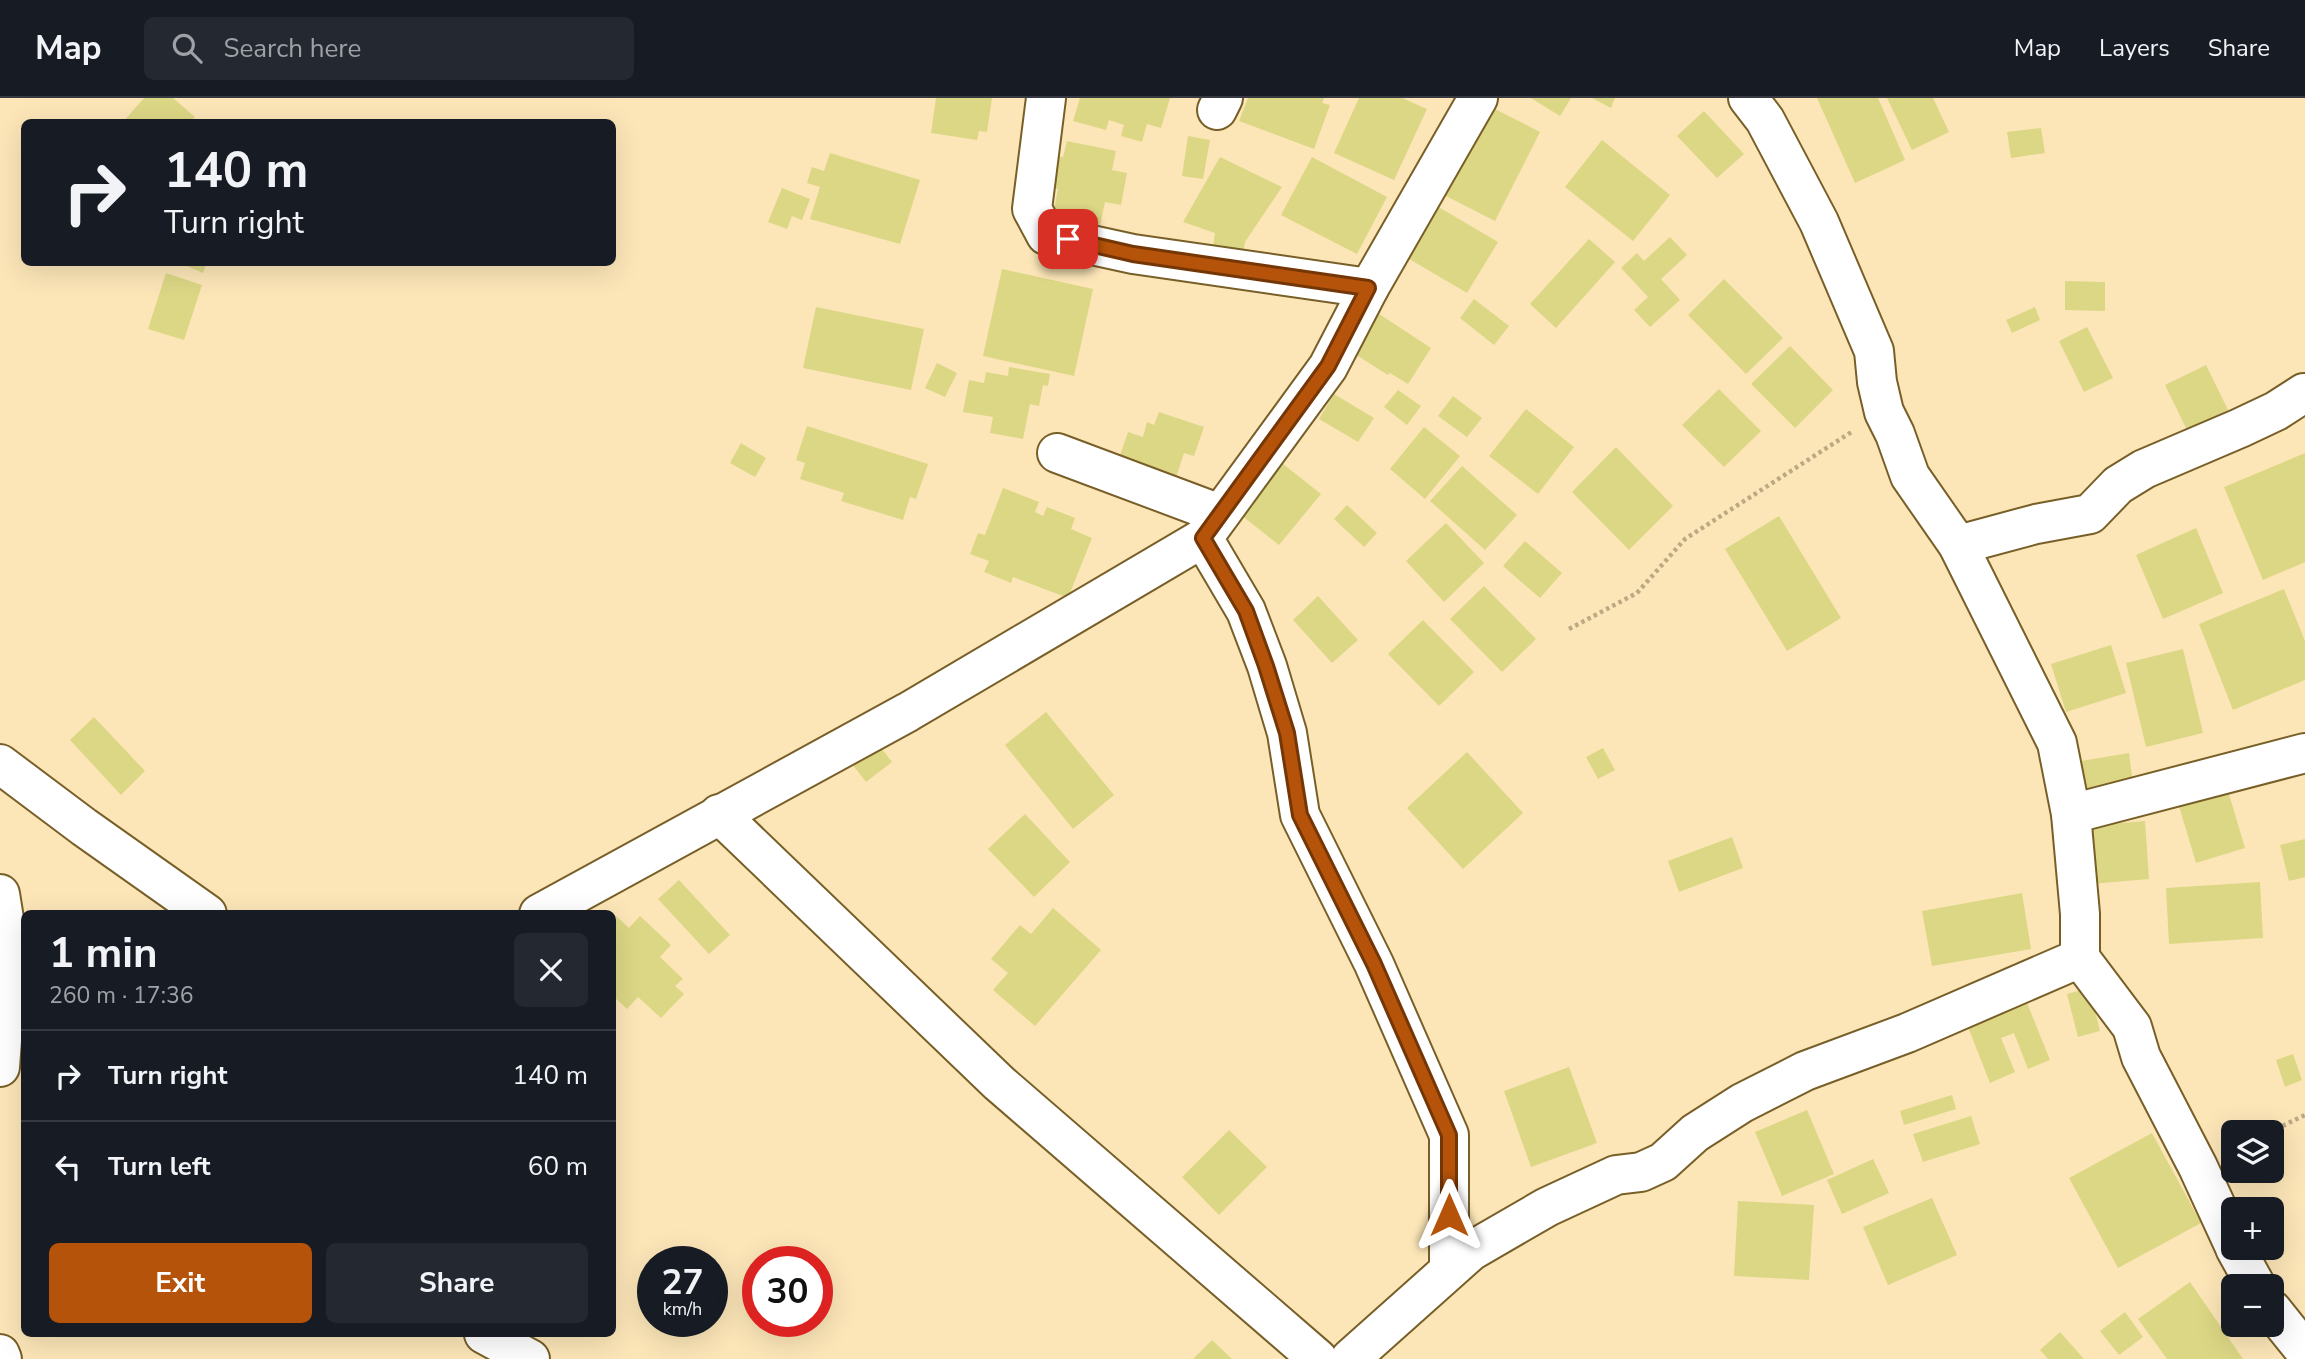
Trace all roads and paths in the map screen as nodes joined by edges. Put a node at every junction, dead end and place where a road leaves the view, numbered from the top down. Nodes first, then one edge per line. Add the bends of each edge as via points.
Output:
1 (1046, 98) edge
2 (1478, 98) edge
3 (1748, 98) edge
4 (1368, 288) junction
5 (2304, 393) edge
6 (1884, 412) junction
7 (1056, 453) dead end
8 (1212, 526) junction
9 (1958, 545) junction
10 (1569, 629) dead end
11 (2305, 753) edge
12 (0, 764) edge
13 (719, 814) junction
14 (2071, 814) junction
15 (0, 894) edge
16 (201, 910) edge
17 (545, 910) edge
18 (17, 957) edge
19 (2080, 958) junction
20 (0, 1067) edge
21 (2305, 1115) edge
22 (2284, 1125) edge
23 (2221, 1217) edge
24 (1450, 1269) junction
25 (2284, 1325) edge
26 (490, 1337) edge
27 (2305, 1350) edge
28 (530, 1359) edge
29 (1318, 1359) edge
30 (1350, 1359) edge

1 - 4 street via 1032,209 1046,235 1133,254
2 - 4 street
3 - 6 street via 1765,120 1819,222 1874,351
4 - 8 street via 1328,366
5 - 9 street via 2276,411 2144,469 2118,485 2090,514
6 - 9 street via 1910,475
6 - 10 path via 1685,539 1637,593
7 - 8 street
8 - 13 street via 975,674
8 - 24 street via 1287,733 1300,815 1374,964 1449,1135
9 - 14 street via 2057,743
11 - 14 street
12 - 16 street
13 - 17 street
13 - 29 street via 999,1083
14 - 19 street
15 - 18 street
18 - 20 street
19 - 23 street via 2132,1027 2141,1057
19 - 24 street via 1907,1033 1805,1071 1695,1133 1663,1162 1641,1172 1616,1175 1547,1207 1471,1251
21 - 22 path
24 - 30 street
25 - 27 street
26 - 28 street

